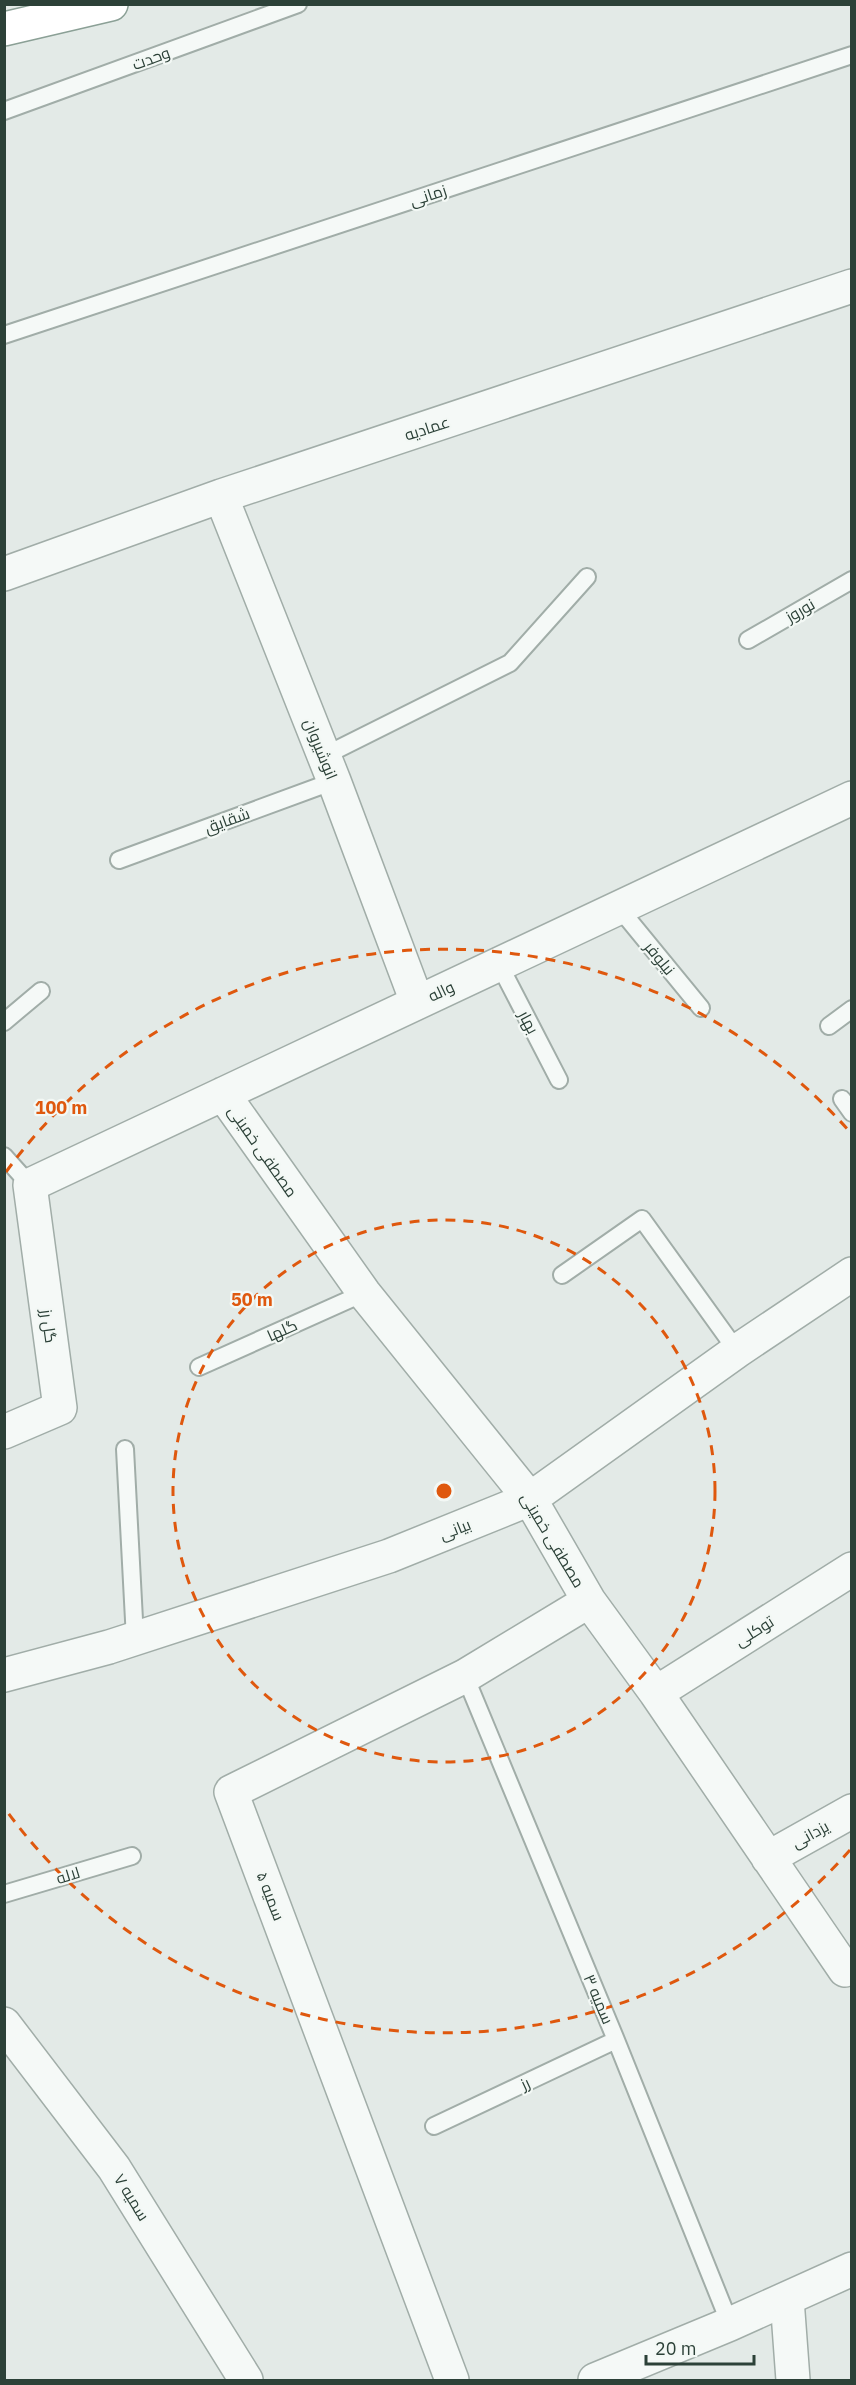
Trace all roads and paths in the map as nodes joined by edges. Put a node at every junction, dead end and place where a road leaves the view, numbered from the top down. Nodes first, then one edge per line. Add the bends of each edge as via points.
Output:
1 (111, 4) edge
2 (298, 4) edge
3 (4, 30) edge
4 (852, 55) edge
5 (4, 111) edge
6 (852, 286) edge
7 (4, 334) edge
8 (221, 496) junction
9 (4, 574) edge
10 (587, 578) dead end
11 (852, 580) edge
12 (748, 640) dead end
13 (329, 769) junction
14 (852, 798) edge
15 (119, 860) dead end
16 (619, 908) junction
17 (499, 964) junction
18 (41, 991) dead end
19 (417, 1002) junction
20 (701, 1008) dead end
21 (852, 1009) edge
22 (4, 1022) edge
23 (829, 1026) dead end
24 (559, 1080) dead end
25 (223, 1094) junction
26 (4, 1156) edge
27 (30, 1185) junction
28 (852, 1274) edge
29 (562, 1275) dead end
30 (364, 1293) junction
31 (737, 1351) junction
32 (199, 1367) dead end
33 (4, 1432) edge
34 (125, 1449) dead end
35 (530, 1498) junction
36 (852, 1569) edge
37 (589, 1601) junction
38 (135, 1639) junction
39 (4, 1675) edge
40 (465, 1676) junction
41 (656, 1693) junction
42 (852, 1811) edge
43 (132, 1856) dead end
44 (768, 1858) junction
45 (4, 1894) edge
46 (844, 1970) dead end
47 (4, 2024) edge
48 (616, 2040) junction
49 (434, 2126) dead end
50 (852, 2269) edge
51 (787, 2299) junction
52 (730, 2324) junction
53 (246, 2380) edge
54 (452, 2380) edge
55 (595, 2380) edge
56 (793, 2380) edge

1 - 3 highway
2 - 5 lane, وحدت
4 - 7 lane, زمانی
6 - 8 street, عمادیه
8 - 9 street, عمادیه
8 - 13 street, انوشیروان
10 - 13 lane, شقایق via 510,663
11 - 12 lane, نوروز
13 - 15 lane, شقایق
13 - 19 street, انوشیروان
14 - 16 street, واله
16 - 17 street, واله
16 - 20 lane, نیلوفر
17 - 19 street, واله
17 - 24 lane, بهار
18 - 22 lane
19 - 25 street, واله
21 - 23 lane
25 - 27 street, واله
25 - 30 street, مصطفی خمینی
26 - 27 lane
27 - 33 street, گل رز via 60,1408
28 - 31 street, بیانی
29 - 31 lane via 642,1219
30 - 32 lane, گلها
30 - 35 street, مصطفی خمینی
31 - 35 street, بیانی
34 - 38 lane
35 - 37 street, مصطفی خمینی
35 - 38 street, بیانی via 389,1556
36 - 41 street, توکلی
37 - 40 street, سمیه ۵
37 - 41 street, مصطفی خمینی
38 - 39 street, بیانی
40 - 48 lane, سمیه ۳
40 - 54 street, سمیه ۵ via 231,1792
41 - 44 street, مصطفی خمینی
42 - 44 street, یزدانی
43 - 45 lane, لاله
44 - 46 street, مصطفی خمینی
47 - 53 street, سمیه ۷ via 114,2168
48 - 49 lane, رز
48 - 52 lane, سمیه ۳
50 - 51 street
51 - 52 street
51 - 56 street
52 - 55 street

